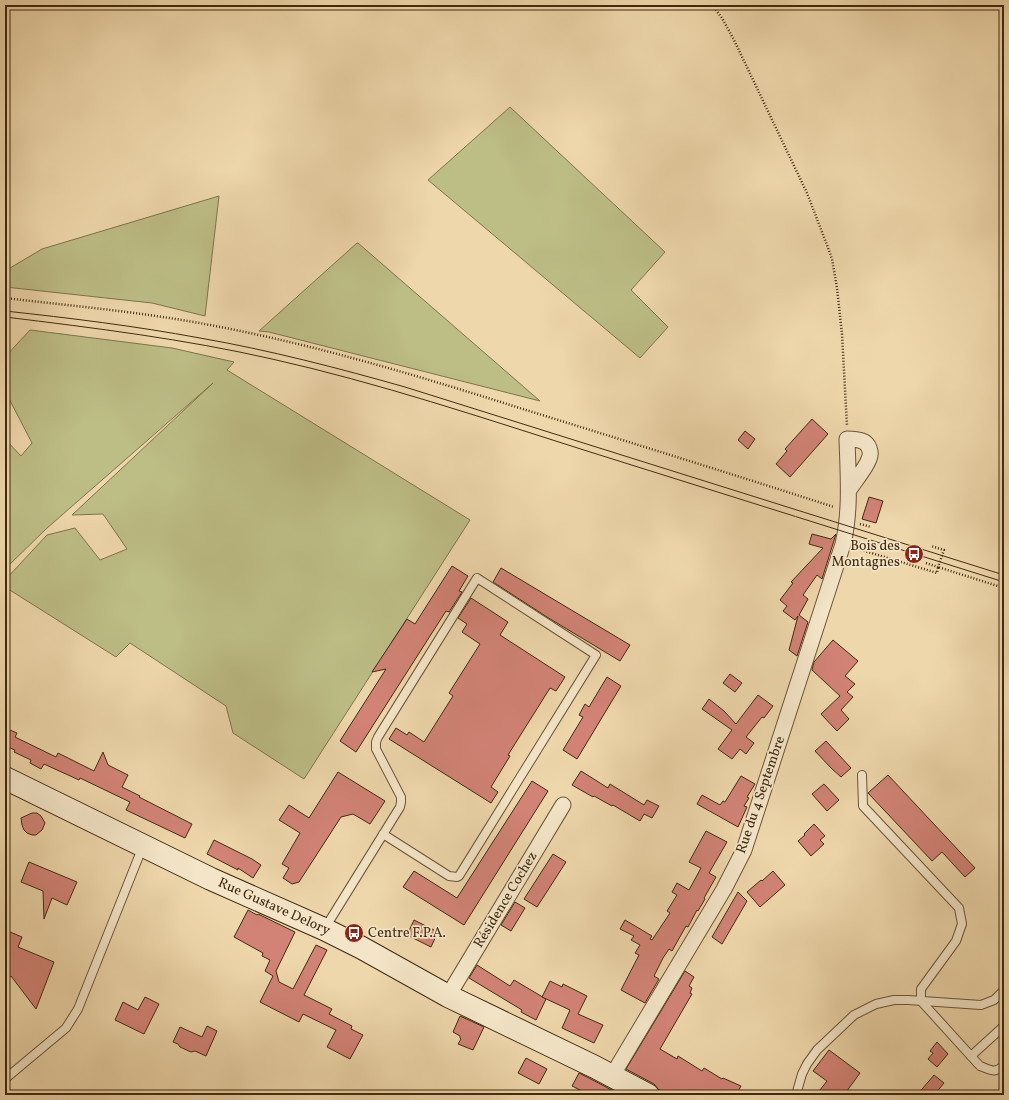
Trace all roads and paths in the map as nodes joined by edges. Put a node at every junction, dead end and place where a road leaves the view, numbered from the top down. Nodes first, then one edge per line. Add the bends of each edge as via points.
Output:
1 (712, 5) edge
2 (5, 298) edge
3 (847, 439) junction
4 (849, 490) junction
5 (848, 511) junction
6 (843, 544) junction
7 (931, 546) dead end
8 (926, 563) dead end
9 (938, 567) junction
10 (1004, 588) edge
11 (862, 775) dead end
12 (5, 778) edge
13 (563, 805) dead end
14 (383, 834) junction
15 (143, 845) junction
16 (324, 929) junction
17 (1004, 990) edge
18 (448, 996) junction
19 (921, 1001) junction
20 (1004, 1026) edge
21 (971, 1056) junction
22 (1004, 1065) edge
23 (612, 1076) junction
24 (5, 1079) edge
25 (648, 1095) edge
26 (796, 1095) edge

1 - 3 path via 734,40 807,193 832,259 842,334
2 - 5 path via 204,324 332,352 444,384
3 - 4 street, Rue du 4 Septembre
3 - 4 street via 865,442 870,454 869,460
4 - 5 street, Rue du 4 Septembre
5 - 6 street, Rue du 4 Septembre
6 - 9 path via 936,573
6 - 23 street, Rue du 4 Septembre via 742,854 724,889
7 - 9 path via 944,550
8 - 9 path
9 - 10 path
11 - 19 lane via 863,806 959,908 962,924 956,941 921,989
12 - 15 street, Rue Gustave Delory
13 - 18 street, Résidence Cochez
14 - 14 lane via 400,807 401,797 376,749 376,742 477,578 596,654 457,878 449,876
14 - 16 lane
15 - 16 street, Rue Gustave Delory
15 - 24 lane via 74,1017 66,1028
16 - 18 street, Rue Gustave Delory
17 - 19 lane via 994,1000 981,1005
18 - 23 street, Rue Gustave Delory
19 - 21 lane
19 - 26 lane via 894,1000 876,1004 854,1015 817,1050 802,1074
20 - 21 lane
21 - 22 lane via 980,1066 993,1071
23 - 25 street, Rue Gustave Delory

